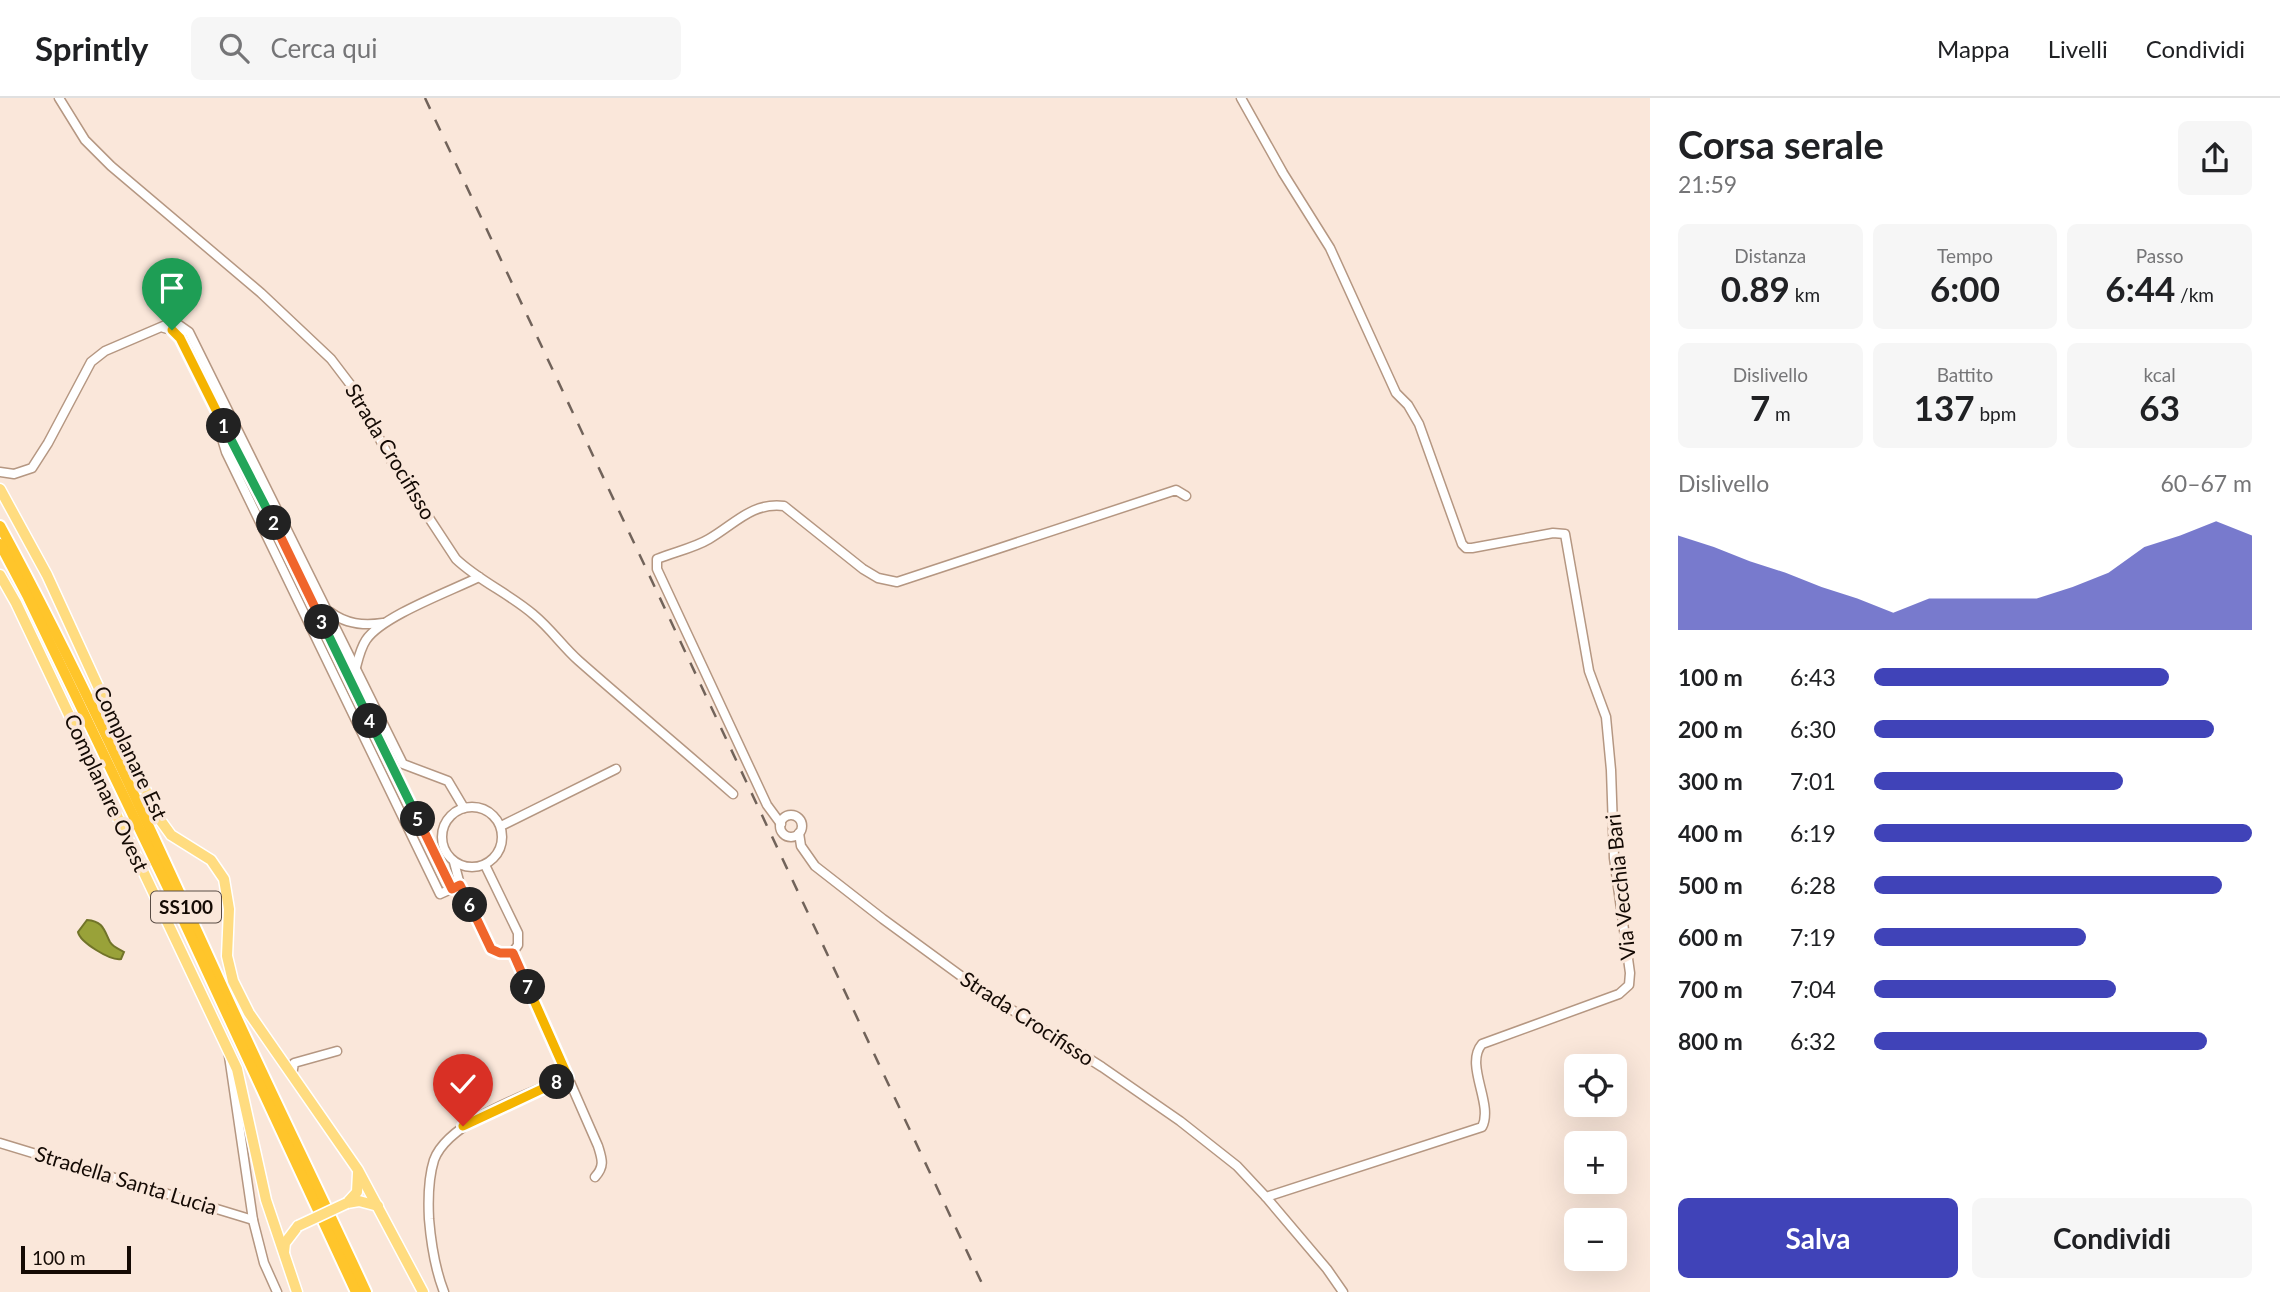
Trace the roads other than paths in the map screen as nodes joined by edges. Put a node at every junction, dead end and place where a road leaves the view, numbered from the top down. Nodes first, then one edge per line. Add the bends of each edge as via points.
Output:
1 (59, 98) edge
2 (1241, 98) edge
3 (158, 327) junction
4 (212, 402) junction
5 (0, 472) edge
6 (0, 489) edge
7 (1186, 496) dead end
8 (0, 526) edge
9 (0, 544) edge
10 (0, 575) edge
11 (479, 577) junction
12 (328, 610) junction
13 (383, 624) junction
14 (355, 671) junction
15 (617, 769) dead end
16 (733, 794) dead end
17 (767, 805) junction
18 (464, 808) junction
19 (790, 815) junction
20 (781, 824) junction
21 (501, 826) junction
22 (799, 833) junction
23 (789, 836) junction
24 (809, 859) junction
25 (454, 862) junction
26 (485, 865) junction
27 (460, 885) junction
28 (452, 889) junction
29 (513, 953) junction
30 (228, 1050) junction
31 (337, 1051) dead end
32 (292, 1075) junction
33 (568, 1077) junction
34 (0, 1143) edge
35 (358, 1170) junction
36 (595, 1177) dead end
37 (1266, 1197) junction
38 (347, 1203) junction
39 (378, 1206) junction
40 (253, 1220) junction
41 (272, 1221) junction
42 (298, 1226) junction
43 (328, 1231) junction
44 (283, 1255) junction
45 (277, 1292) edge
46 (297, 1292) edge
47 (349, 1292) edge
48 (356, 1292) edge
49 (366, 1292) edge
50 (423, 1292) edge
51 (444, 1292) edge
52 (1343, 1292) edge

1 - 11 street, Strada Crocifisso via 85,140 111,166 331,359 456,559
2 - 37 street, Via Vecchia Bari via 1330,248 1396,393 1419,424 1462,544 1472,548 1565,534 1589,671 1606,717 1614,858 1629,964 1629,985 1619,994 1482,1044 1476,1055 1485,1113 1482,1127
3 - 4 street via 172,330 180,338
3 - 5 street via 91,362 32,468 14,474
3 - 12 street via 179,325 189,332
4 - 28 street
4 - 28 street via 226,452 440,894
6 - 32 main road, Complanare Est via 47,575 158,817 171,835 211,860 224,879 229,909 227,956 233,981
7 - 17 street via 1176,490 897,582 863,569 784,506 771,504 753,509 708,540 657,559 657,569
8 - 49 highway, SS100 via 154,835
9 - 43 highway, SS100
10 - 30 main road, Complanare Ovest
11 - 13 street
11 - 16 street, Strada Crocifisso via 538,618 577,659
12 - 13 street via 351,623
12 - 14 street
13 - 14 street via 367,639
14 - 18 street via 403,764 448,781
15 - 21 street
17 - 19 street
17 - 20 street
18 - 21 street via 482,808
18 - 25 street via 444,827 443,846
19 - 20 street
19 - 22 street via 802,823
20 - 23 street
21 - 26 street via 502,844
22 - 23 street
22 - 24 street, Strada Crocifisso
23 - 24 street
24 - 37 street, Strada Crocifisso via 976,987 1180,1121 1237,1166
25 - 26 street via 469,867
25 - 27 street
26 - 29 street via 518,933
27 - 28 street
27 - 29 street via 491,949
29 - 33 street
30 - 40 street
30 - 41 main road, Complanare Ovest via 244,1094
31 - 32 street via 294,1063
32 - 35 main road, Complanare Est
33 - 36 street via 603,1160
33 - 51 street via 463,1126 435,1158 428,1202 433,1252
34 - 40 street, Stradella Santa Lucia
35 - 38 main road via 357,1192
35 - 39 main road, Complanare Est
37 - 52 street
38 - 39 main road
38 - 42 main road, bridge
39 - 50 main road, Complanare Est
40 - 45 street
41 - 42 main road
41 - 44 main road, Complanare Ovest
42 - 44 main road via 285,1243
43 - 47 highway, SS100
43 - 48 highway, SS100
44 - 46 main road, Complanare Ovest

